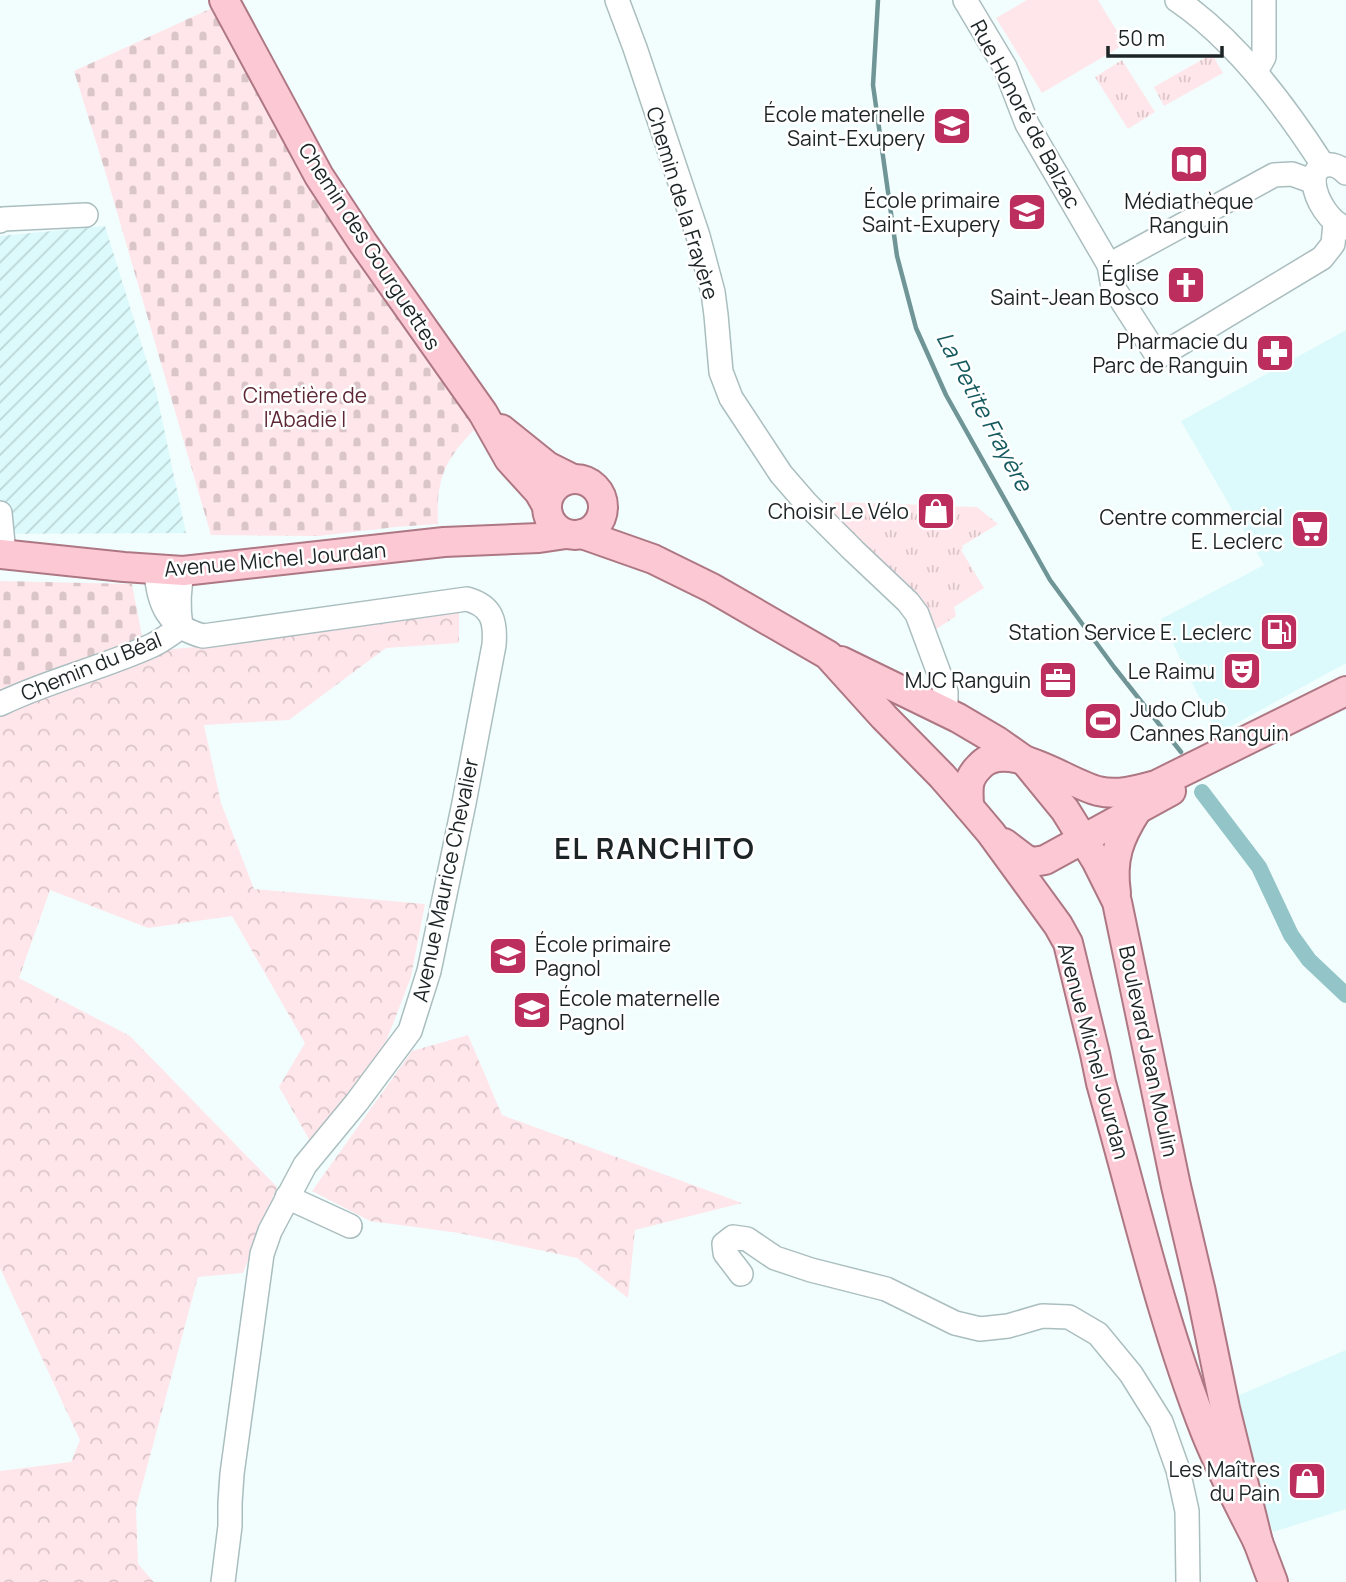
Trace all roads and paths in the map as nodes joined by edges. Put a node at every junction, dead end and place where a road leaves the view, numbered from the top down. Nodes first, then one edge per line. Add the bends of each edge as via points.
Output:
1 (224, 0) edge
2 (617, 0) edge
3 (965, 0) edge
4 (1177, 0) edge
5 (1264, 0) edge
6 (1254, 70) junction
7 (1346, 173) edge
8 (1319, 174) junction
9 (86, 215) dead end
10 (0, 221) edge
11 (1340, 225) edge
12 (1109, 265) junction
13 (483, 413) junction
14 (573, 480) junction
15 (602, 508) junction
16 (0, 513) edge
17 (560, 522) junction
18 (2, 554) edge
19 (653, 559) junction
20 (169, 570) junction
21 (181, 627) junction
22 (828, 655) junction
23 (1346, 691) edge
24 (0, 704) edge
25 (1346, 705) edge
26 (943, 710) junction
27 (1024, 760) junction
28 (969, 807) junction
29 (1138, 810) junction
30 (991, 832) junction
31 (1084, 839) junction
32 (1117, 902) junction
33 (287, 1197) junction
34 (350, 1226) dead end
35 (741, 1273) dead end
36 (230, 1503) junction
37 (1258, 1542) junction
38 (210, 1582) edge
39 (223, 1582) edge
40 (1188, 1582) edge
41 (1273, 1582) edge

1 - 13 main road, Chemin des Gourguettes via 320,176
2 - 26 street, Chemin de la Frayère via 698,236 713,292 721,372 728,392 781,474 917,614 946,692
3 - 12 street, Rue Honoré de Balzac via 1005,67 1027,124
4 - 6 street via 1198,14
5 - 6 street via 1264,57
6 - 8 street via 1310,144
7 - 8 street via 1331,164
8 - 11 street via 1321,203
8 - 12 street via 1274,175
9 - 10 street
11 - 12 street, Rue Honoré de Balzac via 1334,244 1322,258 1158,357 1114,287
13 - 14 main road, Chemin des Gourguettes via 537,459
13 - 17 main road, Chemin des Gourguettes via 509,459
14 - 15 main road via 591,485
14 - 17 main road via 563,482 549,496
15 - 17 main road via 594,527
15 - 19 main road, Avenue Michel Jourdan
16 - 18 street
17 - 19 main road, Avenue Michel Jourdan
17 - 20 main road, Avenue Michel Jourdan via 533,525 508,538
18 - 20 main road, Avenue Michel Jourdan
19 - 22 main road, Avenue Michel Jourdan via 712,587
20 - 21 street via 157,585 162,606
21 - 24 street, Chemin du Béal via 156,644
21 - 33 street, Avenue Maurice Chevalier via 203,636 467,599 484,607 494,625 464,803 429,971 410,1031 305,1165
22 - 26 main road, Boulevard Jean Moulin
22 - 28 main road, Avenue Michel Jourdan
23 - 27 main road via 1138,790 1098,791
25 - 29 main road
26 - 27 main road, Boulevard Jean Moulin
27 - 28 main road via 995,756 983,762 969,784
27 - 31 main road, Boulevard Jean Moulin
28 - 30 main road, Avenue Michel Jourdan
29 - 31 main road
29 - 32 main road via 1121,837 1114,865
30 - 31 main road via 1033,862
30 - 37 main road, Avenue Michel Jourdan via 1068,943 1160,1300 1206,1432
31 - 32 main road, Boulevard Jean Moulin
32 - 37 main road, Boulevard Jean Moulin
33 - 34 street
33 - 36 street, Avenue Maurice Chevalier via 262,1254
35 - 40 street via 725,1253 724,1244 733,1237 747,1239 775,1258 886,1289 955,1323 980,1329 1042,1316 1069,1317 1098,1334 1131,1374 1161,1422 1187,1511
36 - 38 street, Avenue Maurice Chevalier
36 - 39 street, Avenue Maurice Chevalier
37 - 41 main road, Boulevard Jean Moulin

